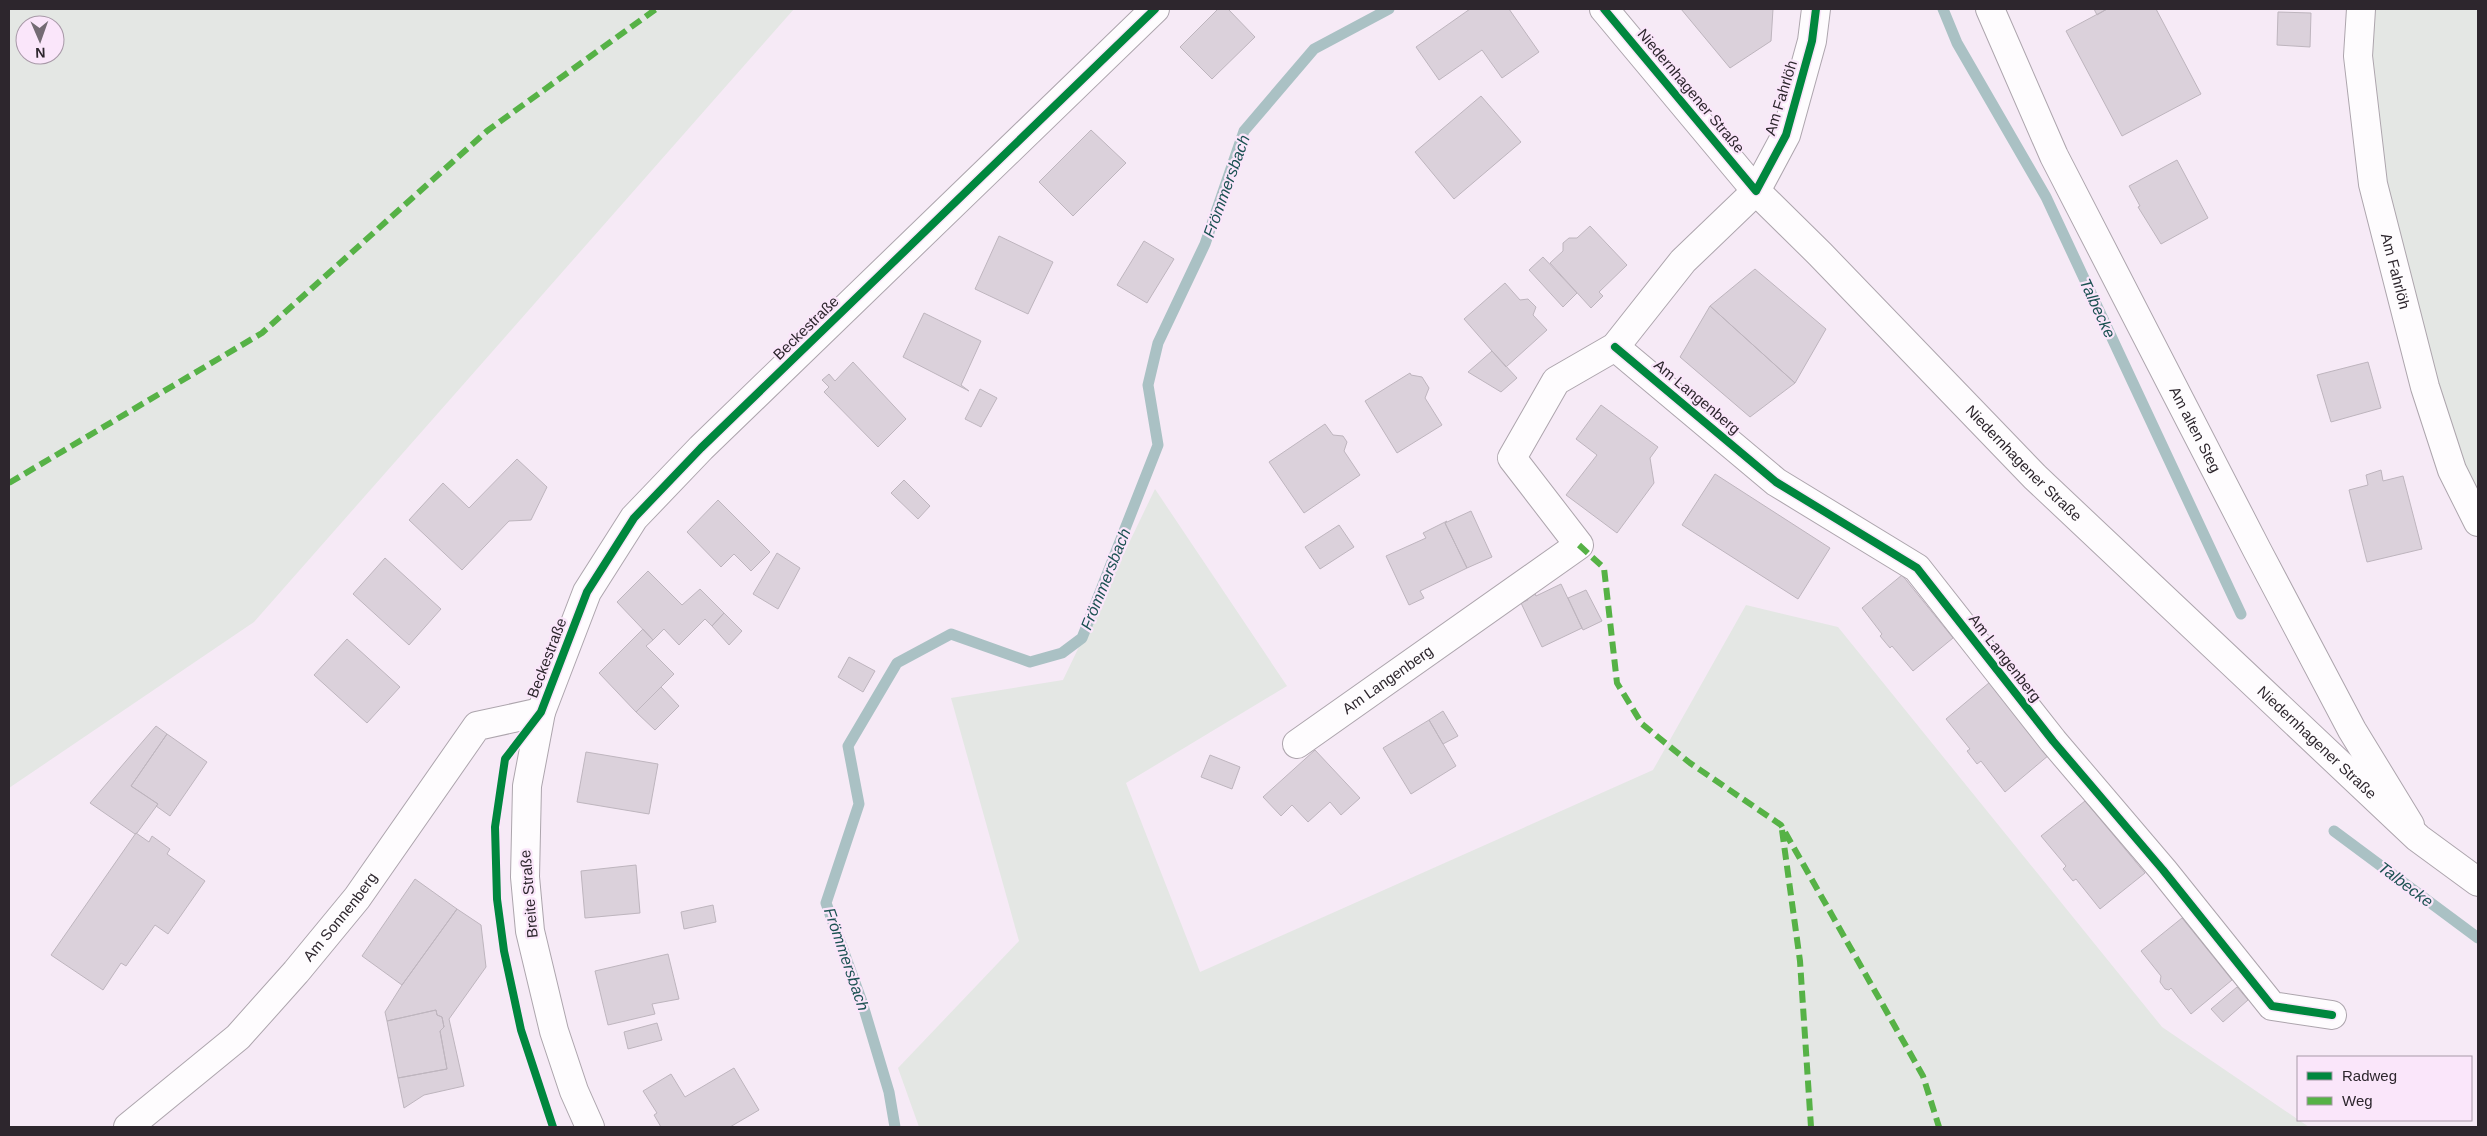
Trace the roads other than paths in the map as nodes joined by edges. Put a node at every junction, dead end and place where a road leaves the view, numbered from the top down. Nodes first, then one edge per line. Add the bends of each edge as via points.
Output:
1 (1155, 9) edge
2 (1604, 9) edge
3 (1816, 9) edge
4 (1990, 9) edge
5 (2361, 9) edge
6 (1756, 191) junction
7 (1615, 347) junction
8 (2478, 522) edge
9 (541, 712) junction
10 (1297, 744) dead end
11 (2418, 838) junction
12 (2478, 882) edge
13 (2332, 1015) dead end
14 (128, 1127) edge
15 (590, 1127) edge

1 - 9 street, Beckestraße via 701,448 634,518 587,592
2 - 6 street, Niedernhagener Straße
3 - 6 street, Am Fahrlöh via 1812,41 1786,135
4 - 11 street, Am alten Steg via 2054,156 2257,550 2352,730
5 - 8 street, Am Fahrlöh via 2358,56 2373,184 2425,387 2452,470
6 - 7 street, Am Langenberg via 1683,261
6 - 11 street, Niedernhagener Straße via 2035,477
7 - 10 street, Am Langenberg via 1556,381 1512,458 1579,545
7 - 13 street, Am Langenberg via 1776,482 1917,568 2053,741 2272,1006
9 - 14 street, Am Sonnenberg via 477,726 357,898 296,972 238,1037
9 - 15 street, Breite Straße via 527,786 525,820 530,931 554,1030
11 - 12 street, Niedernhagener Straße

